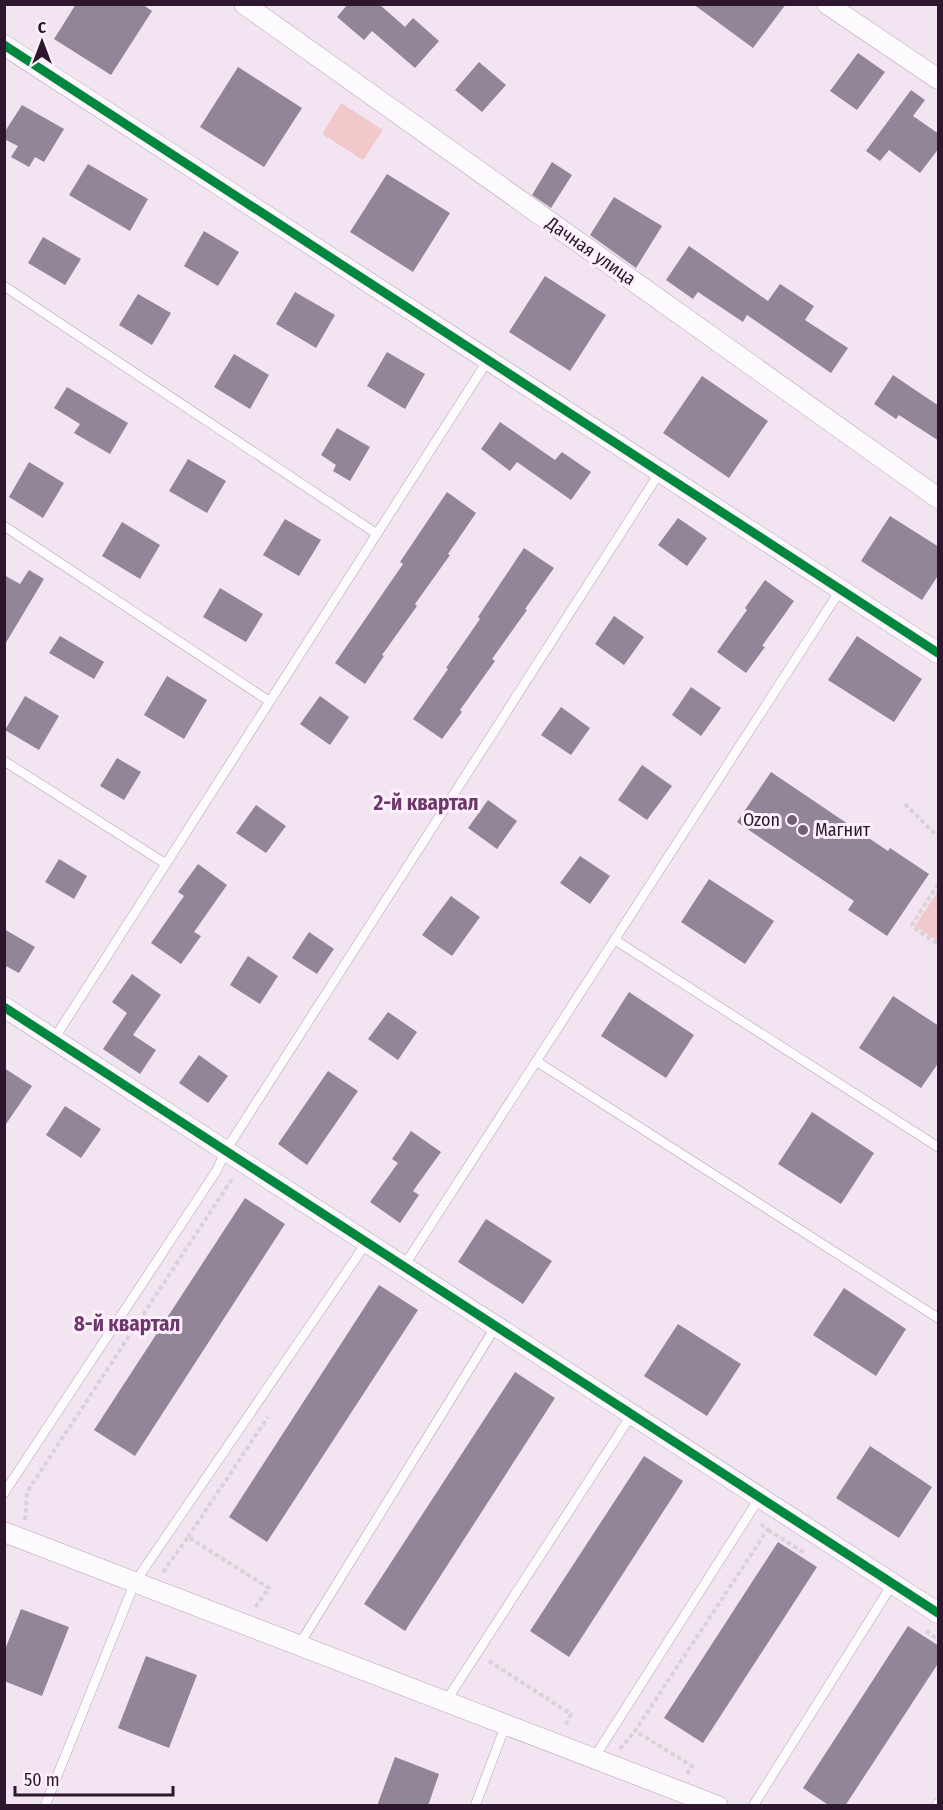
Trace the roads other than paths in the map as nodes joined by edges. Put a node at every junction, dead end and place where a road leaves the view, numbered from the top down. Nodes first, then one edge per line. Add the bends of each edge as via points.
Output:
1 (244, 4) edge
2 (826, 4) edge
3 (4, 45) edge
4 (939, 79) edge
5 (4, 286) edge
6 (488, 360) junction
7 (660, 472) junction
8 (939, 498) edge
9 (4, 526) edge
10 (377, 534) junction
11 (841, 590) junction
12 (939, 653) edge
13 (270, 701) junction
14 (4, 761) edge
15 (166, 864) junction
16 (615, 940) junction
17 (4, 1007) edge
18 (54, 1039) junction
19 (536, 1061) junction
20 (939, 1147) edge
21 (226, 1150) junction
22 (367, 1242) junction
23 (404, 1266) junction
24 (939, 1318) edge
25 (495, 1326) junction
26 (632, 1414) junction
27 (4, 1493) edge
28 (760, 1497) junction
29 (4, 1532) edge
30 (135, 1582) junction
31 (893, 1583) junction
32 (934, 1607) edge
33 (299, 1645) junction
34 (446, 1701) junction
35 (506, 1724) junction
36 (594, 1758) junction
37 (45, 1806) edge
38 (475, 1806) edge
39 (718, 1806) edge
40 (753, 1806) edge

1 - 8 street, Дачная улица
2 - 4 street
3 - 6 street
5 - 10 lane
6 - 7 street
6 - 10 lane
7 - 11 street
7 - 21 lane
9 - 13 lane
10 - 13 lane
11 - 12 street
11 - 16 lane
13 - 15 lane
14 - 15 lane
15 - 18 lane
16 - 19 lane
16 - 20 lane
17 - 18 street
18 - 21 street
19 - 23 lane
19 - 24 lane
21 - 22 street
21 - 27 lane via 217,1170
22 - 23 street
22 - 30 lane
23 - 25 street
25 - 26 street
25 - 33 lane
26 - 28 street
26 - 34 lane
28 - 31 street
28 - 36 lane
29 - 30 street
30 - 33 street
30 - 37 lane
31 - 32 street
31 - 40 lane
33 - 34 street
34 - 35 street
35 - 36 street
35 - 38 lane
36 - 39 street

